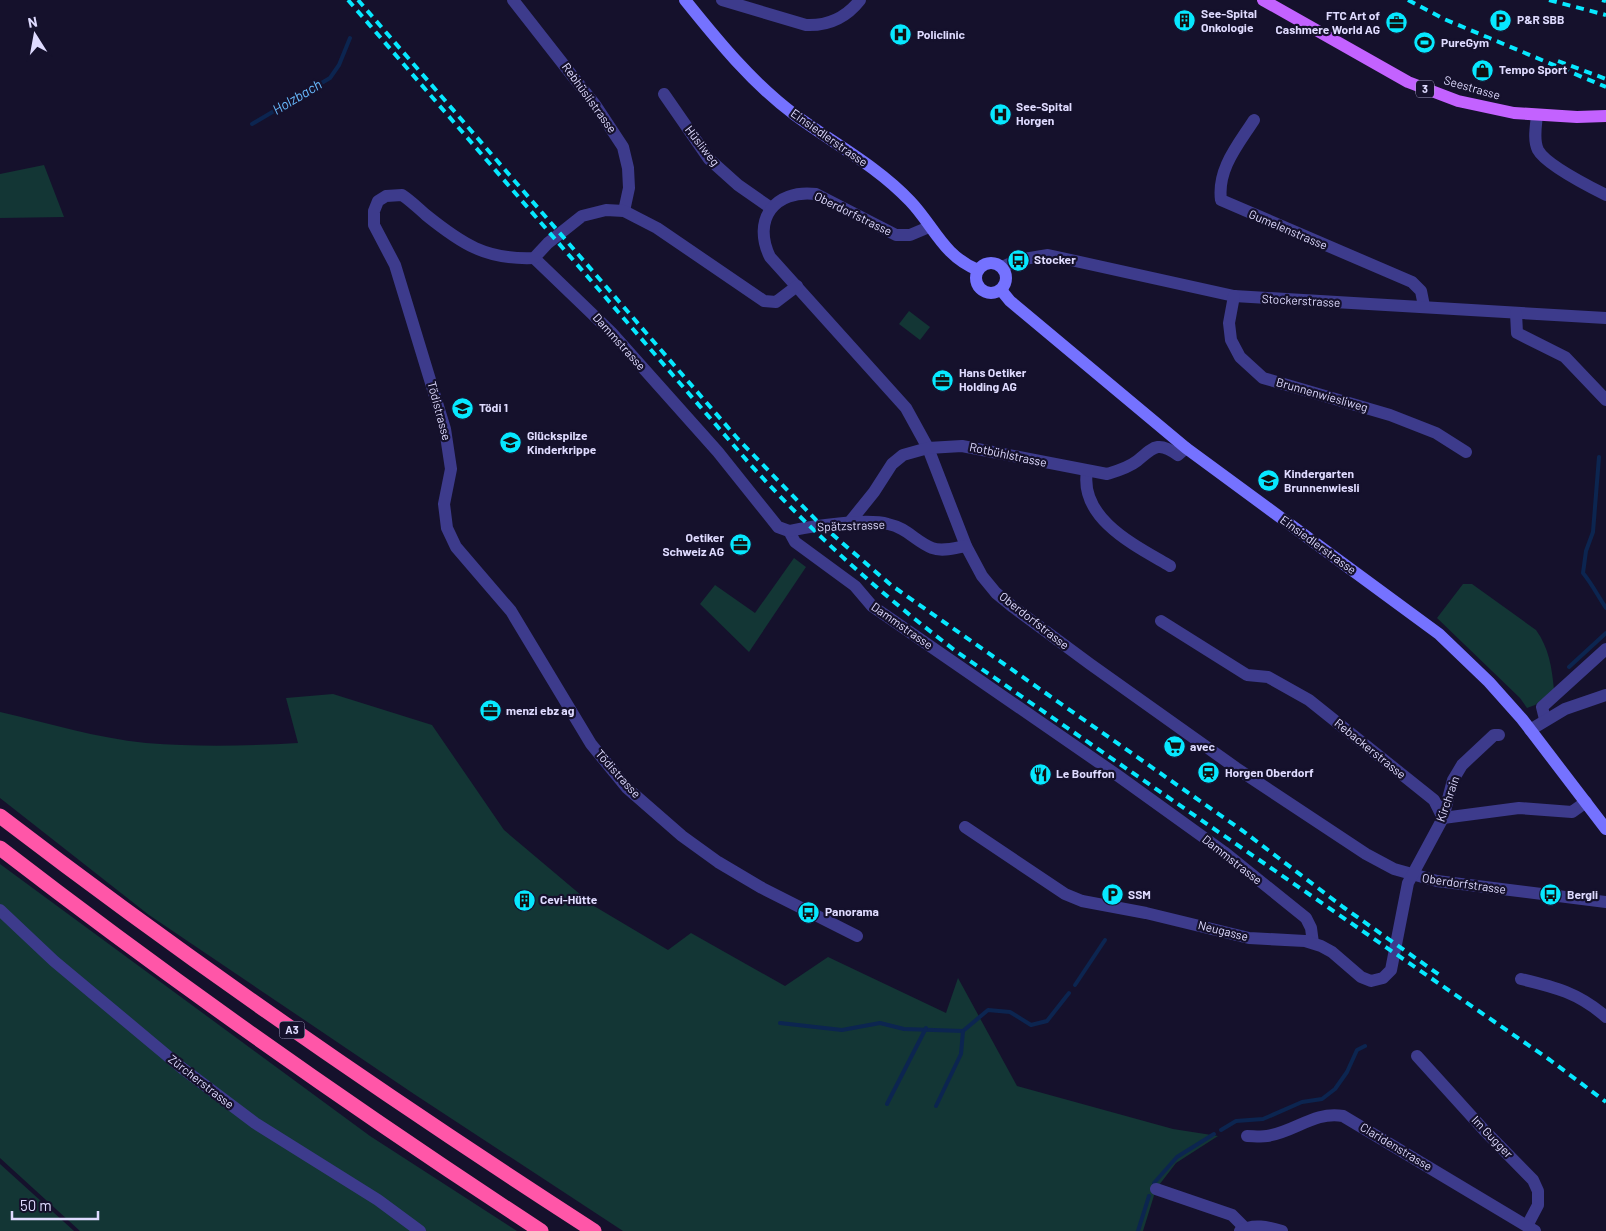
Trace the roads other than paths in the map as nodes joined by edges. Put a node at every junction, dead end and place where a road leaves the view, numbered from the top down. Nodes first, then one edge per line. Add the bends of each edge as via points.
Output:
1 (513, 0) edge
2 (685, 0) edge
3 (722, 0) edge
4 (860, 0) edge
5 (1263, 0) edge
6 (664, 94) dead end
7 (1537, 115) junction
8 (1606, 116) edge
9 (1254, 120) dead end
10 (1606, 195) edge
11 (771, 208) junction
12 (624, 210) junction
13 (928, 226) junction
14 (534, 258) junction
15 (1002, 267) junction
16 (978, 270) junction
17 (797, 286) junction
18 (1001, 290) junction
19 (1234, 296) junction
20 (1424, 306) junction
21 (1516, 314) junction
22 (1606, 318) edge
23 (1606, 400) edge
24 (928, 448) junction
25 (1186, 448) junction
26 (1466, 452) dead end
27 (1087, 471) junction
28 (845, 524) junction
29 (789, 531) junction
30 (966, 546) junction
31 (1170, 566) dead end
32 (1161, 621) dead end
33 (1606, 650) edge
34 (1606, 695) edge
35 (1545, 719) junction
36 (1530, 730) junction
37 (1499, 735) dead end
38 (1586, 802) junction
39 (0, 816) edge
40 (1443, 818) junction
41 (966, 827) dead end
42 (1606, 829) edge
43 (0, 848) edge
44 (1411, 875) junction
45 (1606, 902) edge
46 (0, 910) edge
47 (857, 936) dead end
48 (1313, 943) junction
49 (1521, 978) dead end
50 (1606, 1017) edge
51 (1417, 1056) dead end
52 (1247, 1136) dead end
53 (1156, 1189) dead end
54 (1243, 1229) edge
55 (1531, 1229) edge
56 (420, 1231) edge
57 (541, 1231) edge
58 (594, 1231) edge
59 (1282, 1231) edge

1 - 12 street, Rebhüslistrasse via 558,55 618,139 628,168 629,188
2 - 13 main road, Einsiedlerstrasse via 744,70 794,114 890,183 911,202
3 - 4 street via 818,26 846,15
5 - 7 main road, Seestrasse / 3 via 1408,82 1458,101 1514,114
6 - 11 street, Hüsliweg via 709,159
7 - 8 main road, Seestrasse / 3
7 - 10 street via 1535,140 1542,155
9 - 20 street, Gumelenstrasse via 1228,160 1220,182 1221,200 1412,282 1421,291
11 - 13 street, Oberdorfstrasse via 792,194 810,193 896,235 910,236
11 - 17 street, Oberdorfstrasse via 765,220 765,247 770,258
12 - 14 street via 606,210 582,216
12 - 17 street via 657,228 764,301 776,302
13 - 16 main road, Einsiedlerstrasse via 960,261
14 - 29 street, Dammstrasse via 612,332 718,452 778,527
14 - 47 street, Tödistrasse via 488,255 457,238 402,195 386,196 378,201 374,211 374,225 395,265 445,429 450,470 444,504 448,528 456,547 511,611 591,744 628,788 682,836 718,862
15 - 16 main road via 992,263
15 - 18 main road via 1007,279
15 - 19 street, Stockerstrasse via 1018,260 1048,255
16 - 18 main road via 976,280 983,292 993,294
17 - 24 street, Oberdorfstrasse via 906,408
18 - 25 main road, Einsiedlerstrasse via 1073,355
19 - 20 street, Stockerstrasse
19 - 26 street, Brunnenwiesliweg via 1229,324 1232,340 1240,357 1263,378 1390,415 1436,433
20 - 21 street, Stockerstrasse
21 - 22 street, Stockerstrasse
21 - 23 street via 1518,333 1565,357
24 - 27 street, Rotbühlstrasse via 962,446
24 - 28 street, Rotbühlstrasse via 903,455 892,464 874,492
24 - 30 street, Oberdorfstrasse
25 - 27 street, Rotbühlstrasse via 1178,455 1158,446 1119,471 1107,474
25 - 36 main road, Einsiedlerstrasse via 1427,624 1489,682
27 - 31 street via 1088,493 1101,518 1113,530
28 - 29 street, Spätzstrasse
28 - 30 street, Spätzstrasse via 886,523 904,528 932,548 947,550
29 - 48 street, Dammstrasse via 795,542 855,586 872,606 1224,852 1306,918
30 - 44 street, Oberdorfstrasse via 982,576 996,593 1090,664 1236,768 1366,854
32 - 40 street, Rebackerstrasse via 1246,675 1268,677 1309,700 1434,800
33 - 35 street via 1542,707
34 - 35 street
35 - 36 street
36 - 38 main road, Einsiedlerstrasse
37 - 40 street, Kirchrain via 1494,735 1462,765 1453,780
38 - 40 street via 1572,812 1519,808
38 - 42 main road, Einsiedlerstrasse
39 - 58 highway, A3 via 276,1018
40 - 44 street, Kirchrain
41 - 48 street, Neugasse via 1065,894 1082,901 1249,938
43 - 57 highway, A3 via 282,1056
44 - 45 street, Oberdorfstrasse
44 - 48 street, Neugasse via 1405,892 1393,964 1383,978 1371,981 1361,977 1332,952
46 - 56 street, Zürcherstrasse via 182,1068 255,1123 378,1200
49 - 50 street via 1571,992
51 - 55 street, Im Gugger via 1534,1180 1538,1205
52 - 55 street, Claridenstrasse via 1267,1136 1320,1116 1343,1116
53 - 54 street via 1232,1215
54 - 59 street via 1262,1226

